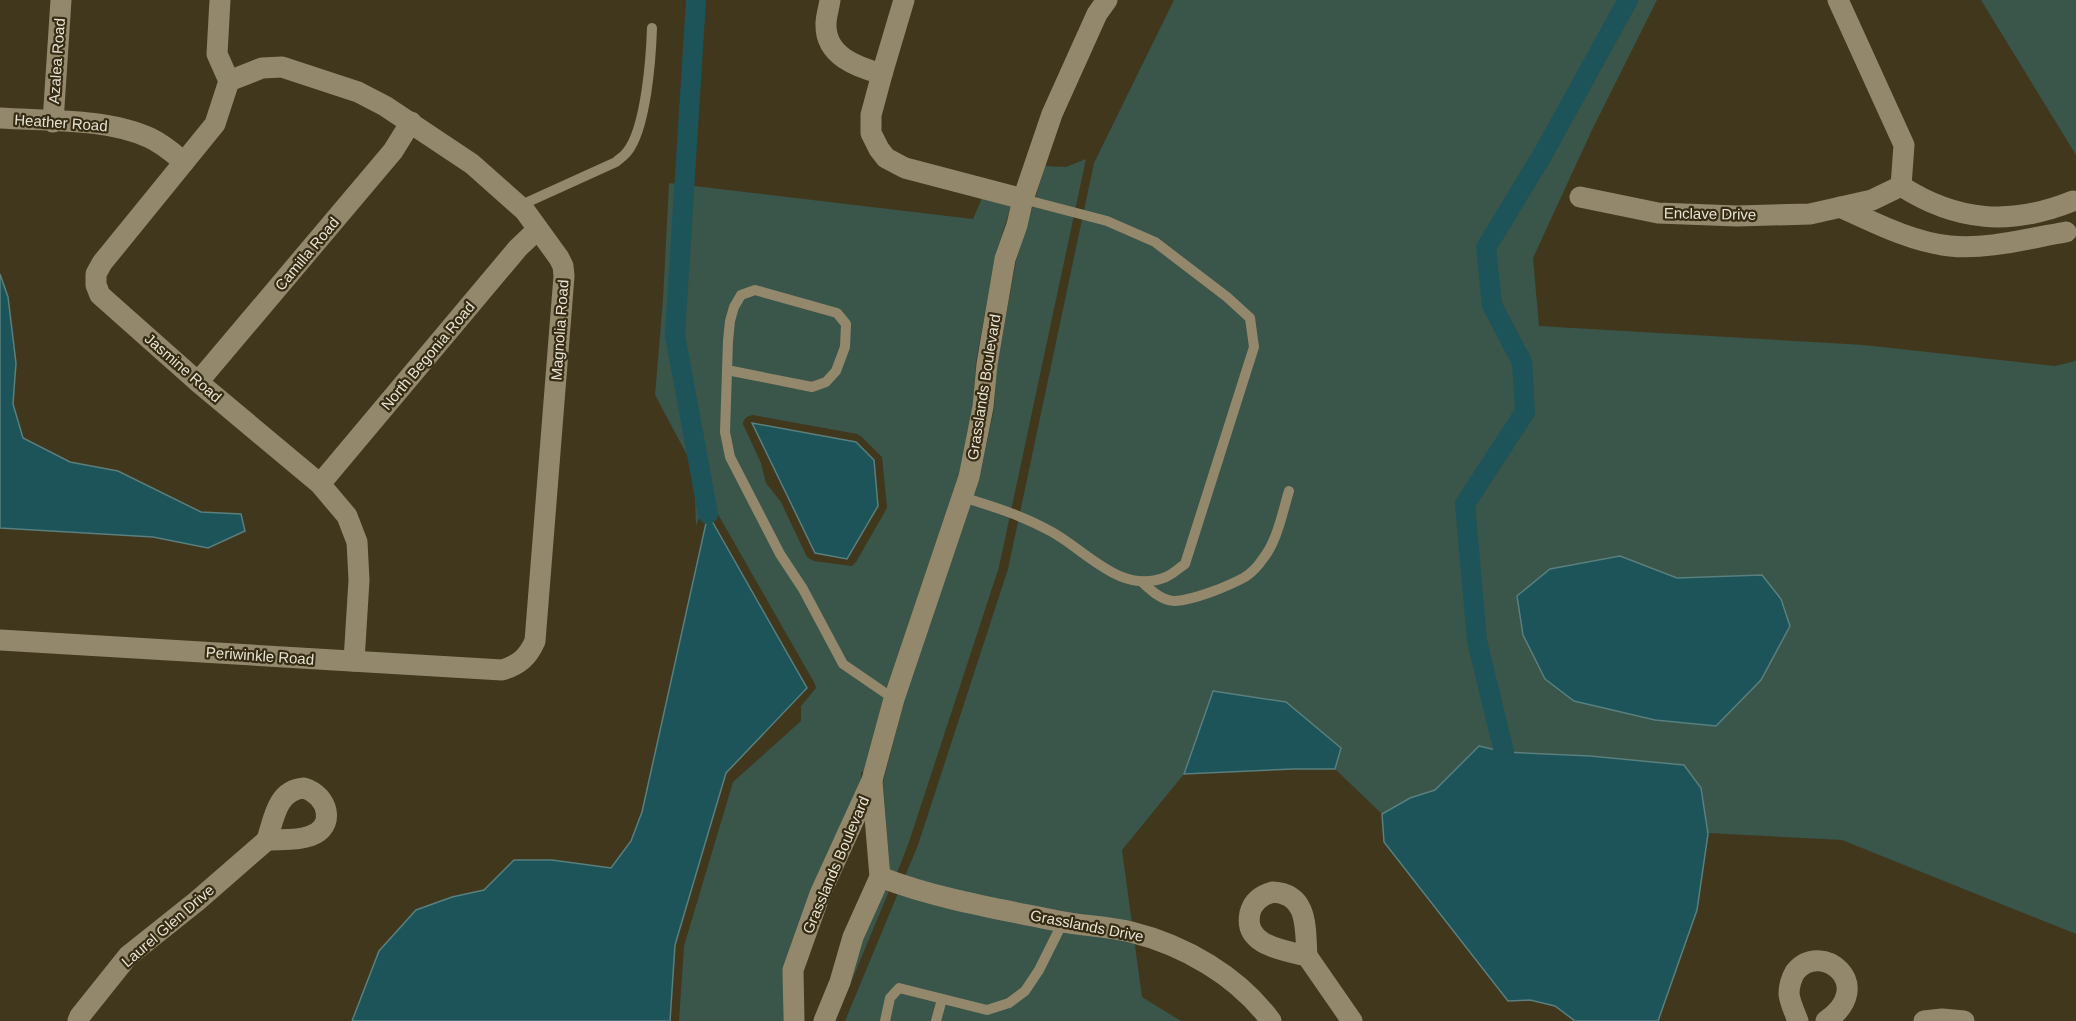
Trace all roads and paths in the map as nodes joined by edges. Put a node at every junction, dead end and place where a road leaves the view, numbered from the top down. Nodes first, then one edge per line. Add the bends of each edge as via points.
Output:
1 (61, 0) edge
2 (220, 0) edge
3 (830, 0) edge
4 (904, 0) edge
5 (1107, 0) edge
6 (1838, 0) edge
7 (652, 28) dead end
8 (882, 74) junction
9 (229, 81) junction
10 (0, 118) edge
11 (53, 122) junction
12 (411, 122) junction
13 (184, 162) junction
14 (1901, 186) junction
15 (1580, 197) dead end
16 (1023, 199) junction
17 (2073, 201) dead end
18 (519, 206) junction
19 (1840, 207) junction
20 (537, 229) junction
21 (2066, 232) dead end
22 (727, 370) junction
23 (198, 382) junction
24 (320, 484) junction
25 (1289, 491) dead end
26 (962, 497) junction
27 (1143, 583) junction
28 (0, 640) edge
29 (354, 661) junction
30 (519, 663) joint
31 (894, 699) junction
32 (872, 780) junction
33 (267, 840) dead end
34 (880, 877) junction
35 (1063, 922) junction
36 (1307, 956) dead end
37 (942, 999) junction
38 (78, 1021) edge
39 (794, 1021) edge
40 (824, 1021) edge
41 (885, 1021) edge
42 (936, 1021) edge
43 (1272, 1021) edge
44 (1352, 1021) edge
45 (1798, 1021) edge
46 (1826, 1021) edge
47 (1924, 1021) edge
48 (1964, 1021) edge

1 - 11 street, Azalea Road
2 - 9 street via 217,54
3 - 8 street via 825,23 836,52 862,69
4 - 8 street
5 - 16 street, Grasslands Boulevard via 1052,114
6 - 14 street via 1904,145
7 - 18 lane via 643,106 628,151 616,162
8 - 16 street via 871,115 871,134 886,158 914,170
9 - 12 street, Magnolia Road via 262,68 282,67 358,92
9 - 13 street, Jasmine Road via 214,124
10 - 11 street, Heather Road
11 - 13 street, Heather Road via 127,130 165,146
12 - 18 street, Magnolia Road via 472,164
12 - 23 street, Camilla Road via 393,151
13 - 23 street, Jasmine Road via 102,263 96,285 100,295
14 - 17 street via 1941,207 1985,217 2021,217
14 - 19 street, Enclave Drive via 1872,200
15 - 19 street, Enclave Drive via 1658,213 1810,214
16 - 26 street, Grasslands Boulevard via 1005,259 983,407
16 - 27 lane via 1107,221 1155,242 1250,318 1254,347 1185,564 1167,577
18 - 20 street, Magnolia Road
19 - 21 street via 1911,237 1950,246 1985,246
20 - 24 street, North Begonia Road
20 - 30 street, Magnolia Road via 559,258 564,276 535,641
22 - 22 lane via 730,321 741,295 755,291 807,304 837,313 846,324 836,371 826,382 812,387
22 - 31 lane via 725,432 730,457 843,664
23 - 24 street, Jasmine Road
24 - 29 street, Jasmine Road via 347,516 357,542
25 - 27 lane via 1271,547 1247,576 1173,601 1156,595
26 - 27 lane via 1052,532 1114,575
26 - 31 street, Grasslands Boulevard
28 - 29 street, Periwinkle Road
29 - 30 street, Periwinkle Road via 502,670
31 - 32 street, Grasslands Boulevard
32 - 34 street, Grasslands Boulevard
32 - 39 street, Grasslands Boulevard via 820,894 793,970
33 - 38 street, Laurel Glen Drive via 128,956
34 - 35 street, Grasslands Drive via 945,897
34 - 40 street, Grasslands Boulevard
35 - 37 lane via 1039,970 1025,991 1009,1003 987,1010
35 - 43 street, Grasslands Drive via 1130,931 1181,949 1219,971
36 - 44 street
37 - 41 lane via 899,988 890,998
37 - 42 lane
45 - 46 street via 1790,997 1792,978 1797,970 1814,961 1824,961 1840,970 1848,989 1842,1008
47 - 48 street

